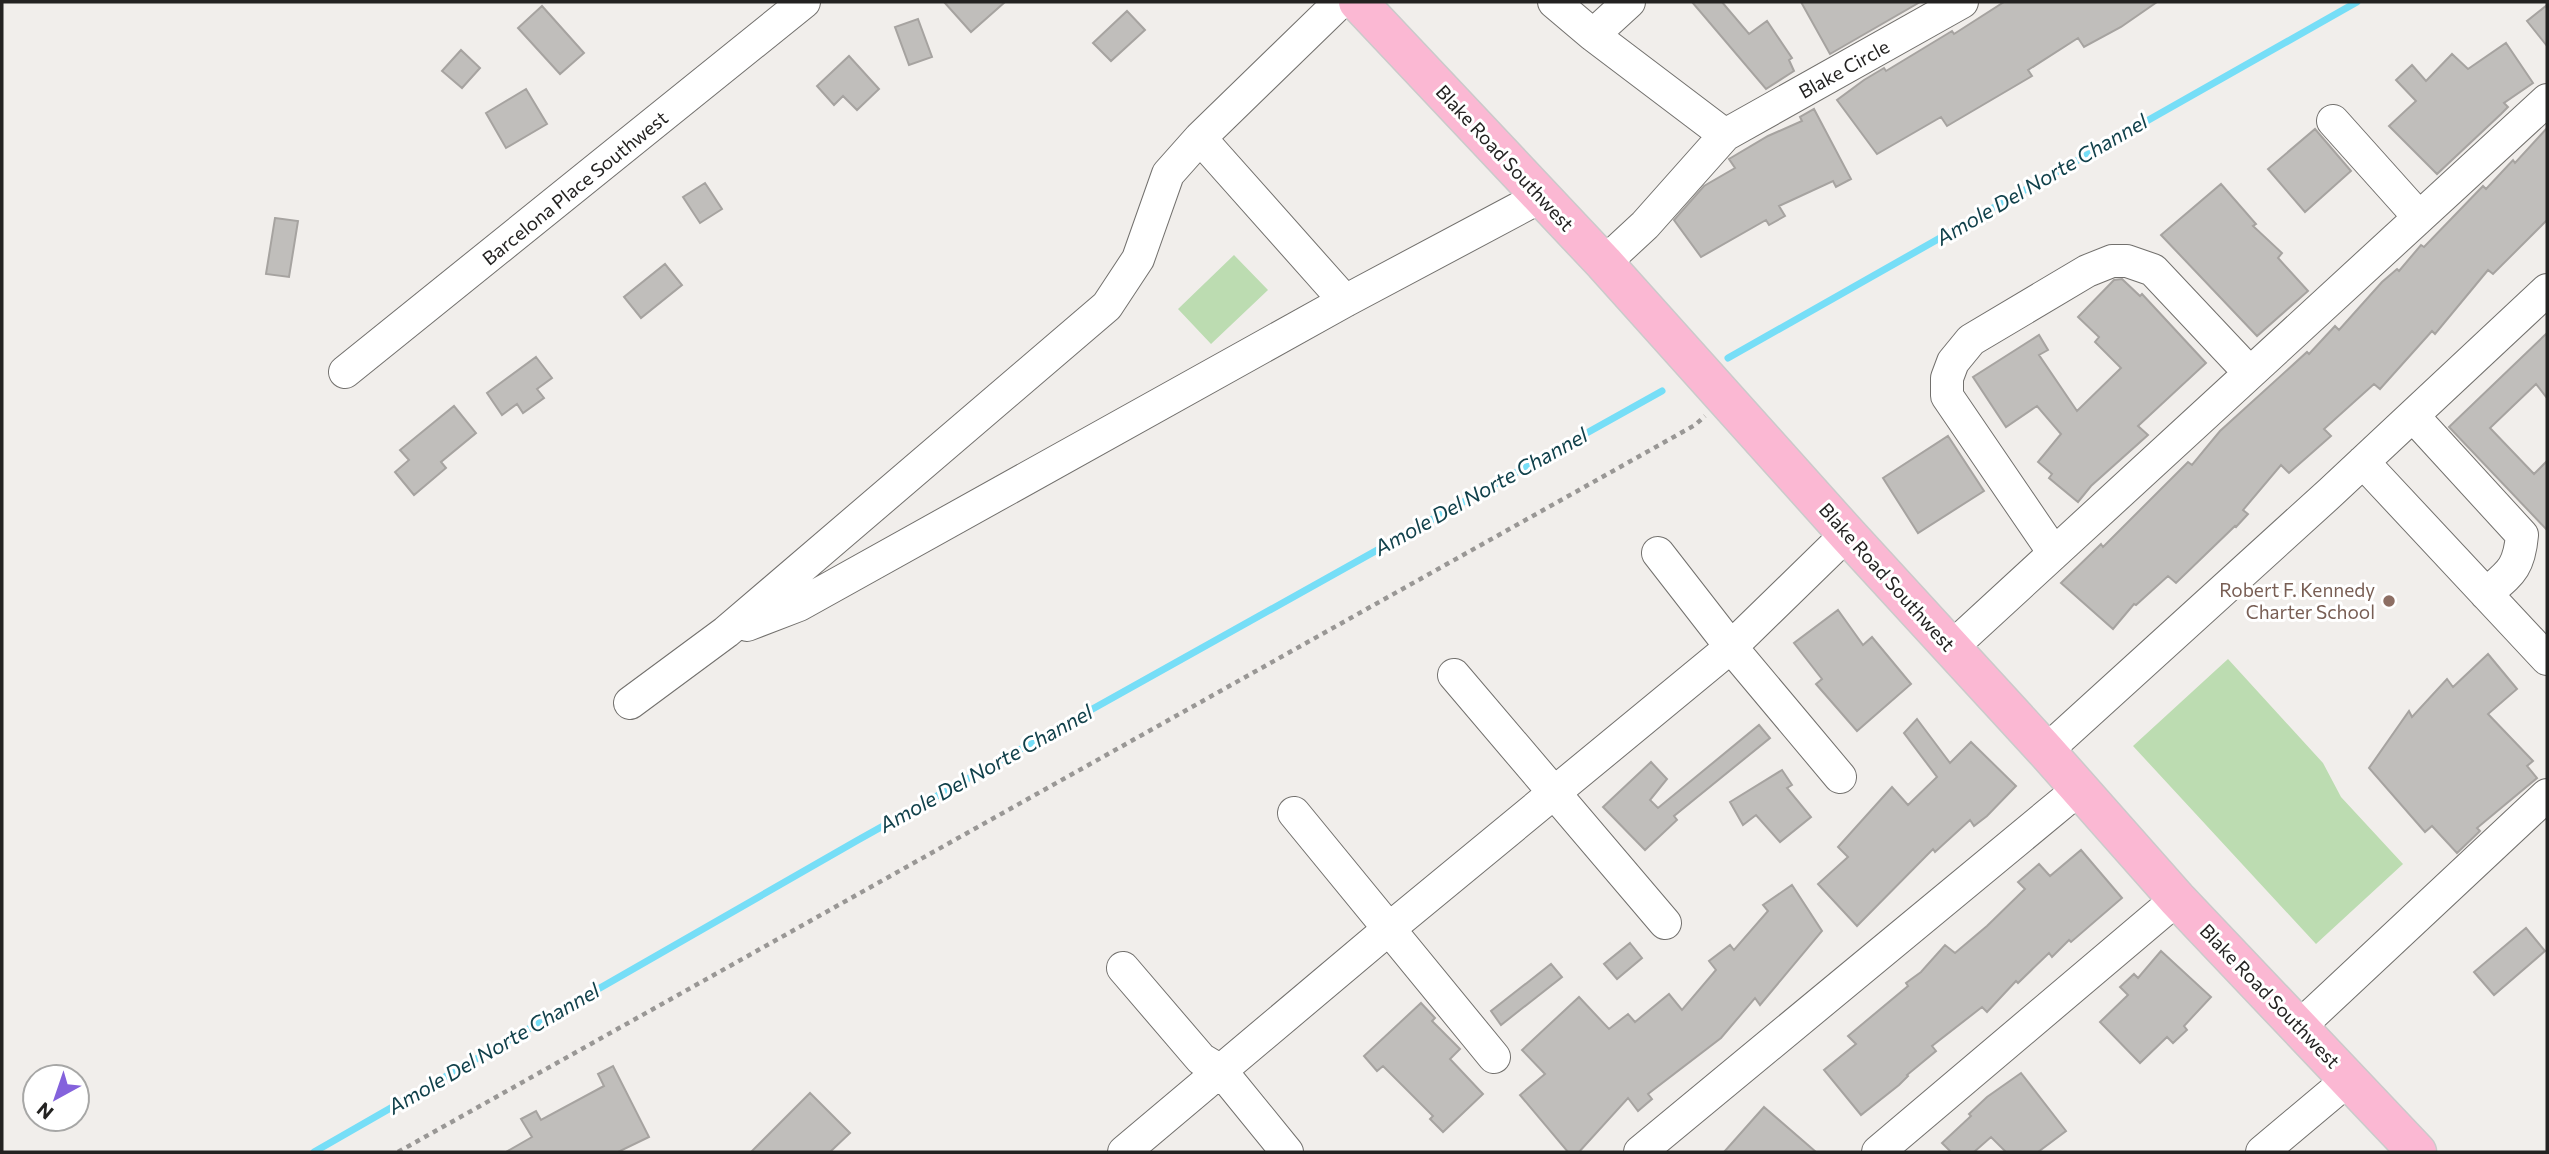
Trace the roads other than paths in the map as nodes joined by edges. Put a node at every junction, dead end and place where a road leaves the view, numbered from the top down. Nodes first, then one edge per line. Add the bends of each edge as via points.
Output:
1 (804, 2) edge
2 (1340, 2) edge
3 (1358, 2) edge
4 (1554, 2) edge
5 (1629, 2) edge
6 (1962, 2) edge
7 (1593, 36) junction
8 (2547, 100) edge
9 (2333, 121) dead end
10 (1725, 135) junction
11 (1200, 138) junction
12 (1542, 196) junction
13 (2419, 218) junction
14 (1604, 263) junction
15 (2547, 290) edge
16 (1345, 302) junction
17 (345, 372) dead end
18 (2250, 373) junction
19 (2413, 416) junction
20 (2363, 463) junction
21 (1847, 534) junction
22 (1658, 553) dead end
23 (2054, 553) junction
24 (2486, 594) junction
25 (726, 632) junction
26 (1731, 647) junction
27 (1951, 648) junction
28 (2547, 659) edge
29 (1454, 675) dead end
30 (630, 703) dead end
31 (2046, 751) junction
32 (1840, 777) dead end
33 (2079, 789) junction
34 (1555, 792) junction
35 (2547, 795) edge
36 (1294, 813) dead end
37 (2177, 899) junction
38 (1665, 923) dead end
39 (1390, 928) junction
40 (1123, 968) dead end
41 (2300, 1027) junction
42 (1494, 1057) dead end
43 (1221, 1072) junction
44 (2349, 1079) junction
45 (1124, 1152) edge
46 (1287, 1152) edge
47 (1640, 1152) edge
48 (1878, 1152) edge
49 (2262, 1152) edge
50 (2417, 1152) edge

1 - 17 street, Barcelona Place Southwest
2 - 11 street
3 - 12 main road, Blake Road Southwest
4 - 7 street
5 - 7 street
6 - 10 street, Blake Circle
7 - 10 street
8 - 13 street
9 - 13 street
10 - 14 street, Blake Circle via 1645,225
11 - 16 street
11 - 25 street via 1168,174 1138,259 1107,306
12 - 14 main road, Blake Road Southwest
12 - 16 street
13 - 18 street
14 - 21 main road, Blake Road Southwest
15 - 19 street
16 - 25 street via 799,605
18 - 23 street
18 - 23 street via 2154,270 2127,261 2112,261 2087,271 1971,340 1953,362 1947,396
19 - 20 street
19 - 24 street via 2522,535 2520,558
20 - 24 street
20 - 31 street
21 - 26 street
21 - 27 main road, Blake Road Southwest
22 - 26 street
23 - 27 street
24 - 28 street
25 - 30 street
26 - 32 street
26 - 34 street
27 - 31 main road, Blake Road Southwest
29 - 34 street
31 - 33 main road, Blake Road Southwest
33 - 37 main road, Blake Road Southwest
33 - 47 street
34 - 38 street
34 - 39 street
35 - 41 street
36 - 39 street
37 - 41 main road, Blake Road Southwest
37 - 48 street
39 - 42 street
39 - 43 street
40 - 43 street via 1201,1059
41 - 44 main road, Blake Road Southwest
43 - 45 street
43 - 46 street
44 - 49 street
44 - 50 main road, Blake Road Southwest

